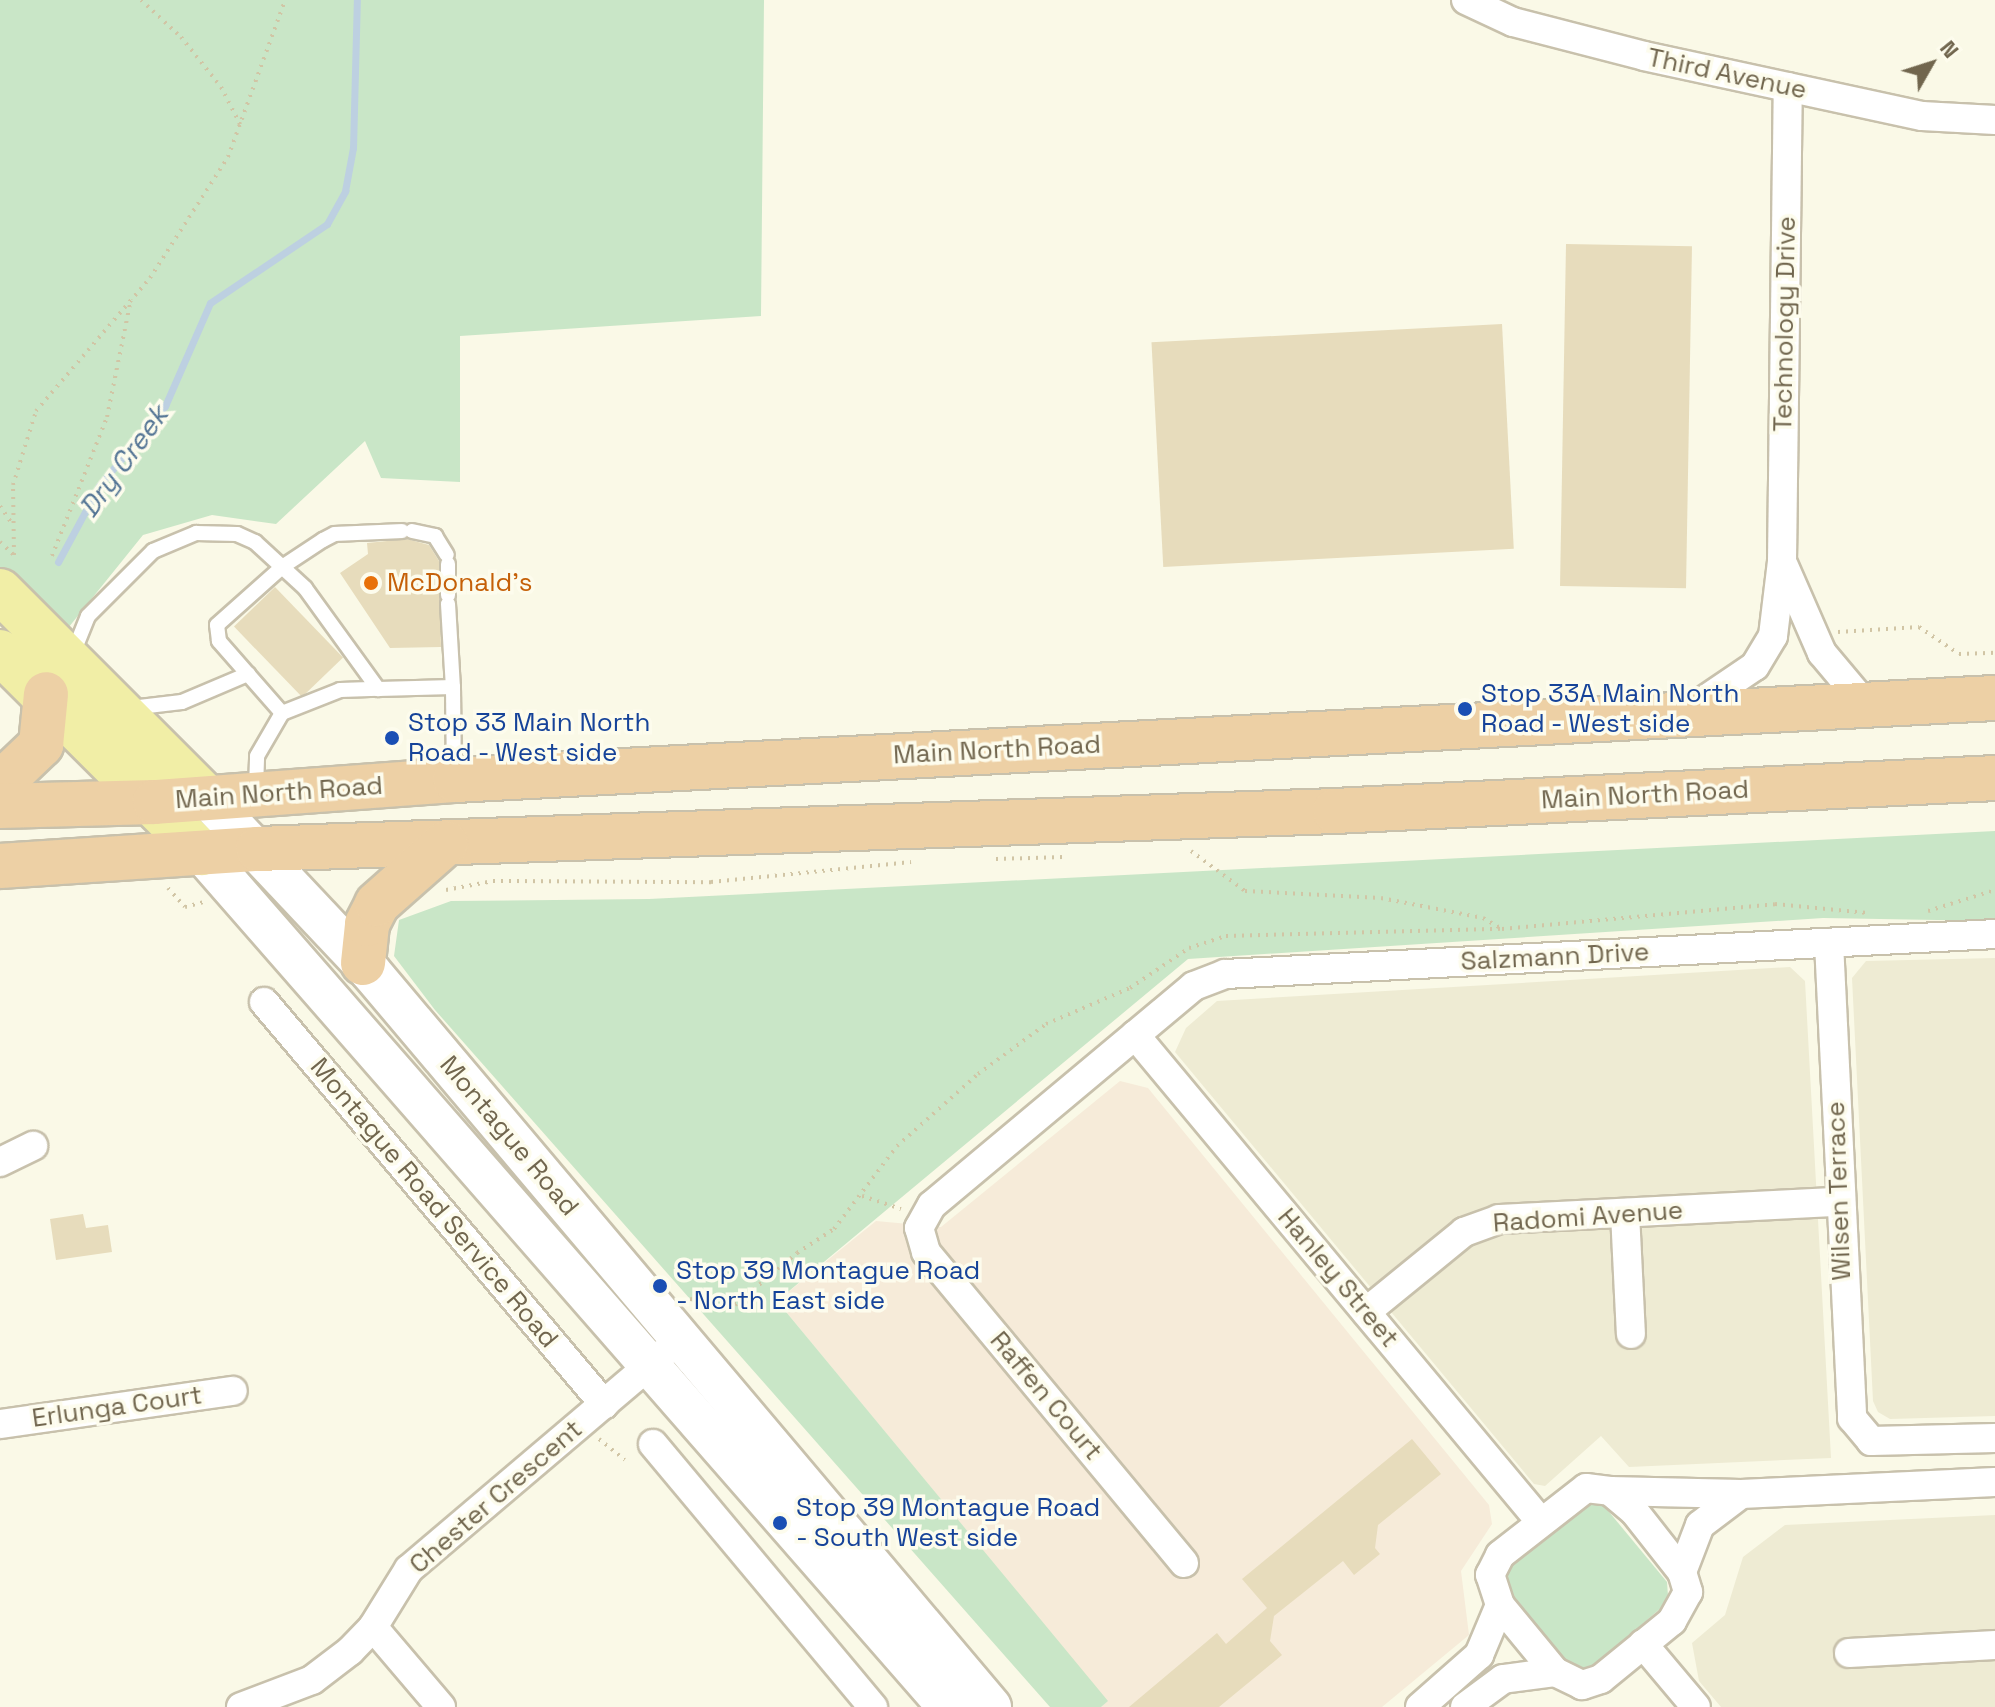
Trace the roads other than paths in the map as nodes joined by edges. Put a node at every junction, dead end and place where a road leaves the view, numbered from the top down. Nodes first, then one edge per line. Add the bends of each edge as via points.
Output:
1 (1466, 0) edge
2 (1788, 87) junction
3 (1995, 120) edge
4 (1782, 562) junction
5 (282, 567) junction
6 (0, 591) edge
7 (0, 652) edge
8 (72, 658) junction
9 (248, 674) junction
10 (453, 687) junction
11 (378, 689) junction
12 (46, 694) junction
13 (1995, 698) edge
14 (1864, 703) junction
15 (121, 708) junction
16 (1687, 712) junction
17 (282, 713) junction
18 (1995, 778) edge
19 (455, 780) junction
20 (0, 784) edge
21 (256, 793) junction
22 (205, 796) junction
23 (155, 802) junction
24 (0, 806) edge
25 (446, 843) junction
26 (258, 849) junction
27 (202, 853) junction
28 (0, 866) edge
29 (1995, 934) edge
30 (1829, 943) junction
31 (363, 963) junction
32 (264, 1002) dead end
33 (1135, 1035) junction
34 (33, 1146) dead end
35 (0, 1162) edge
36 (1839, 1202) junction
37 (1625, 1213) junction
38 (1366, 1312) junction
39 (1631, 1334) dead end
40 (666, 1351) junction
41 (233, 1391) dead end
42 (604, 1404) junction
43 (0, 1424) edge
44 (1995, 1438) edge
45 (653, 1444) dead end
46 (1995, 1482) edge
47 (1610, 1491) junction
48 (1741, 1494) junction
49 (1540, 1521) junction
50 (1184, 1563) dead end
51 (1682, 1572) junction
52 (1500, 1605) junction
53 (373, 1627) junction
54 (1643, 1644) junction
55 (1995, 1645) edge
56 (1849, 1653) dead end
57 (1555, 1672) junction
58 (241, 1707) edge
59 (441, 1707) edge
60 (873, 1707) edge
61 (948, 1707) edge
62 (991, 1707) edge
63 (1420, 1707) edge
64 (1465, 1707) edge
65 (1696, 1707) edge

1 - 2 street, Third Avenue via 1513,22
2 - 3 street, Third Avenue via 1922,116
2 - 4 street, Technology Drive
4 - 14 street, Technology Drive via 1822,653
4 - 16 street, Technology Drive via 1773,636 1766,650 1738,681
5 - 8 lane via 255,542 237,534 196,533 174,540 130,570 88,616
5 - 9 lane via 217,625 219,641
5 - 10 lane via 335,534 407,531 435,536 448,560
5 - 11 lane via 316,602
6 - 8 main road, Montague Road
7 - 12 main road, Montague Road
8 - 15 main road, Montague Road
9 - 15 lane via 182,702
9 - 17 lane
10 - 11 lane
10 - 19 lane
11 - 17 lane via 340,690
12 - 20 highway via 41,745
12 - 23 main road, Montague Road
13 - 14 highway, Main North Road
14 - 16 highway, Main North Road
15 - 22 main road, Montague Road
16 - 19 highway, Main North Road
17 - 21 lane via 257,756
18 - 25 highway, Main North Road via 1335,811
19 - 21 highway, Main North Road
21 - 22 highway, Main North Road
22 - 23 highway, Main North Road
22 - 26 main road, Montague Road
23 - 24 highway, Main North Road
23 - 27 main road, Montague Road
25 - 26 highway, Main North Road
25 - 31 highway via 377,904 367,924
26 - 27 highway, Main North Road
26 - 31 main road, Montague Road
27 - 28 highway, Main North Road
27 - 40 main road, Montague Road
29 - 30 street, Salzmann Drive
30 - 33 street, Salzmann Drive via 1214,976
30 - 36 street, Wilsen Terrace
31 - 40 main road, Montague Road
32 - 42 street, Montague Road Service Road
33 - 38 street, Hanley Street
33 - 50 street, Raffen Court via 932,1205 919,1228 926,1252
34 - 35 street
36 - 37 street, Radomi Avenue
36 - 44 street, Wilsen Terrace via 1848,1404 1863,1435 1881,1442
37 - 38 street, Radomi Avenue via 1499,1219 1480,1225 1464,1232
37 - 39 street
38 - 49 street, Hanley Street
40 - 42 street, Chester Crescent
40 - 61 main road, Montague Road
40 - 62 main road, Montague Road
41 - 43 street, Erlunga Court
42 - 53 street, Chester Crescent via 409,1569
45 - 60 street
46 - 48 street
47 - 48 street
47 - 49 street via 1586,1488
47 - 51 street via 1634,1511
48 - 51 street via 1700,1525
49 - 52 street via 1491,1567 1490,1586
51 - 54 street via 1688,1582 1686,1603
52 - 57 street
52 - 63 street via 1479,1655
53 - 58 street, Chester Crescent via 312,1680
53 - 59 street
54 - 57 street via 1593,1684 1571,1683
54 - 65 street
55 - 56 street
57 - 64 street via 1503,1679

